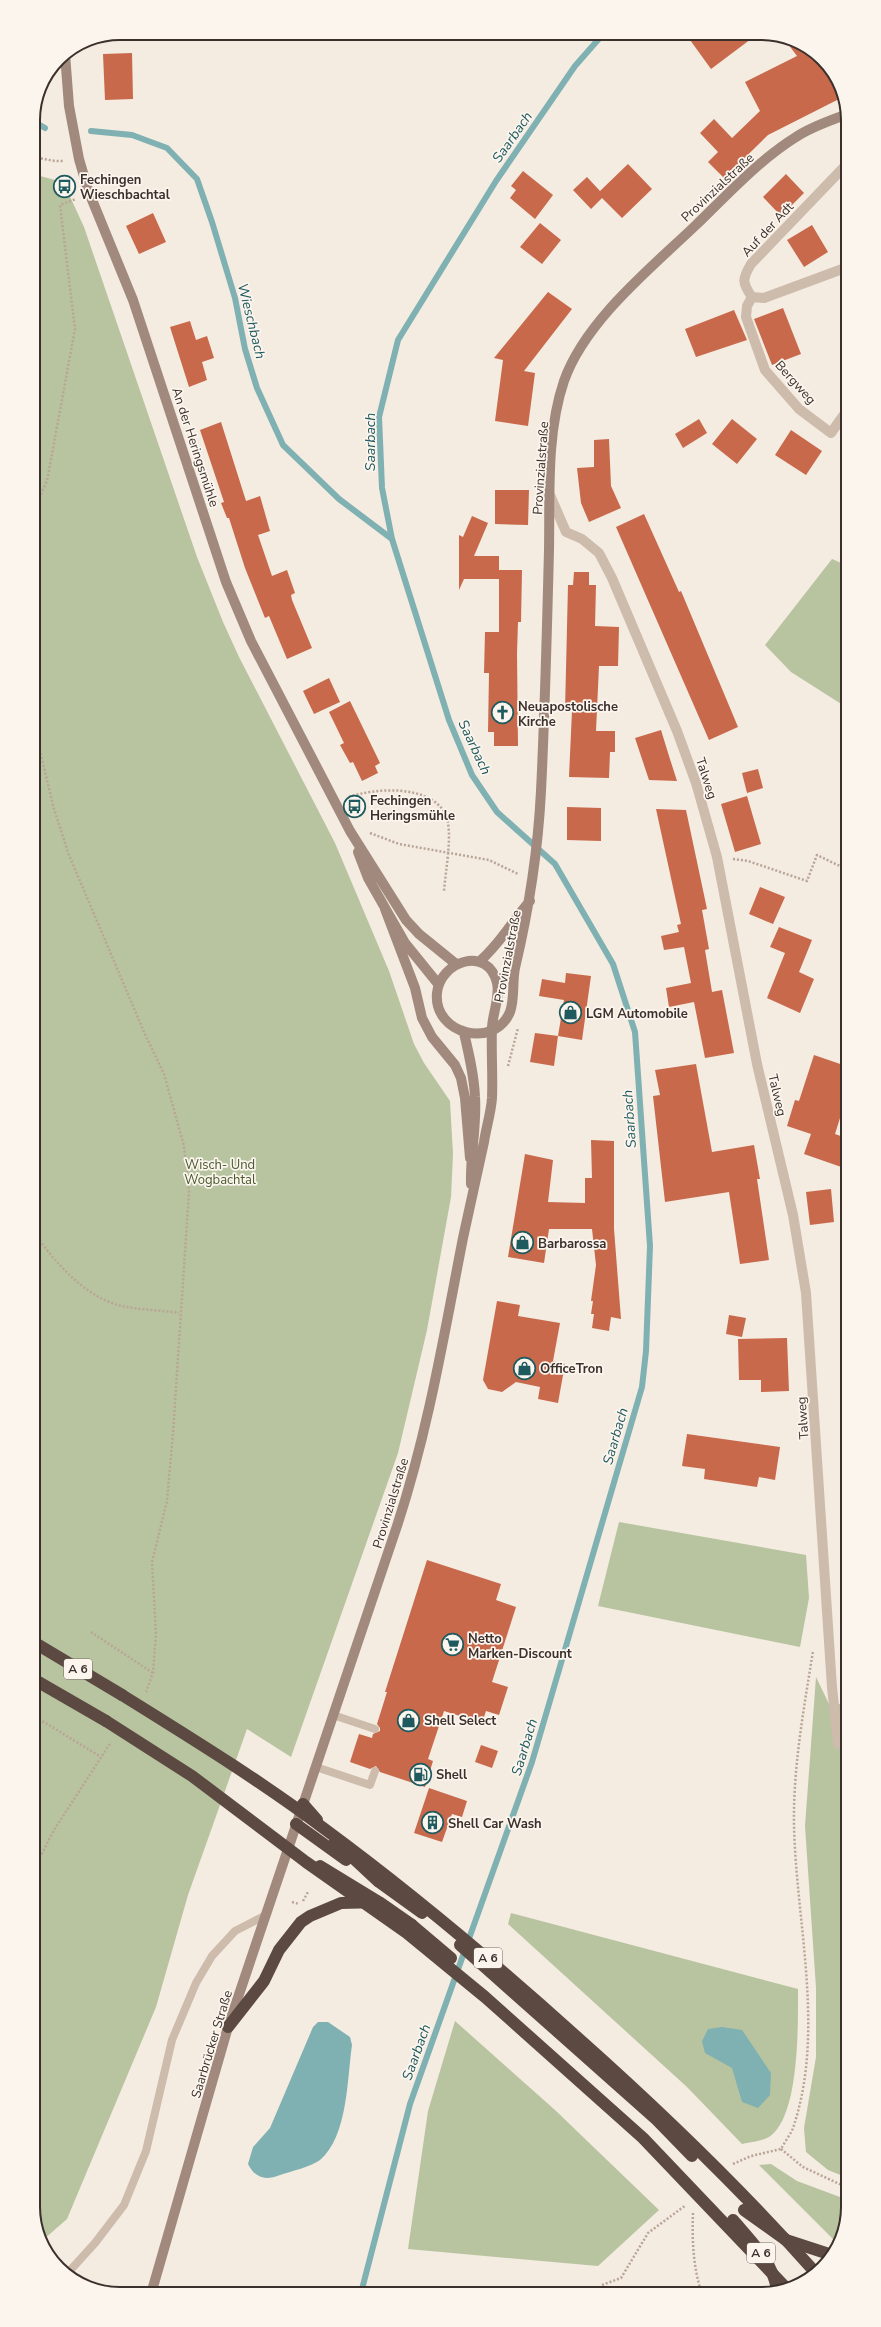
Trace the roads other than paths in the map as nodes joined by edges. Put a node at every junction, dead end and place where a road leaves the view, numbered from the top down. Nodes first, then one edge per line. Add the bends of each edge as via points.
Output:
1 (66, 61) edge
2 (841, 117) edge
3 (841, 170) edge
4 (841, 270) edge
5 (752, 297) junction
6 (841, 420) edge
7 (550, 495) junction
8 (350, 831) junction
9 (531, 900) junction
10 (385, 909) junction
11 (480, 961) junction
12 (456, 964) junction
13 (439, 985) junction
14 (492, 1031) junction
15 (464, 1033) junction
16 (470, 1158) junction
17 (471, 1200) junction
18 (40, 1646) edge
19 (40, 1683) edge
20 (333, 1715) junction
21 (375, 1728) dead end
22 (838, 1744) road end
23 (316, 1767) junction
24 (375, 1771) dead end
25 (303, 1804) junction
26 (296, 1824) junction
27 (289, 1846) junction
28 (378, 1882) junction
29 (379, 1902) junction
30 (266, 1915) junction
31 (228, 2027) junction
32 (826, 2253) edge
33 (812, 2269) edge
34 (70, 2270) edge
35 (781, 2284) edge
36 (776, 2285) edge
37 (153, 2287) edge

1 - 8 main road, An der Heringsmühle via 69,106 89,194 135,307 226,582 251,641
2 - 7 main road, Provinzialstraße via 798,135 775,152 680,240 604,318 572,363 564,382 553,438
3 - 5 street, Auf der Adt via 751,264 744,275 745,287
4 - 5 street via 781,293 764,298
5 - 6 street, Bergweg via 747,306 746,317 765,370 799,408 831,433
7 - 9 main road, Provinzialstraße via 547,671 540,807
7 - 22 street, Talweg via 566,532 582,539 599,553 612,578 677,731 696,783 717,857 757,1064 793,1215 806,1293
8 - 10 main road, An der Heringsmühle via 368,878
8 - 12 main road, An der Heringsmühle via 406,920
9 - 11 main road, Provinzialstraße via 518,914 503,938
9 - 14 main road, Provinzialstraße via 514,974 513,1000 505,1021
10 - 13 main road, An der Heringsmühle via 405,943
10 - 16 main road, An der Heringsmühle via 415,988 422,1018 432,1037 455,1065 461,1078
11 - 12 main road via 465,960
11 - 14 main road via 490,969 496,980 498,994
12 - 13 main road via 444,974
13 - 15 main road via 436,996 439,1012 451,1027
14 - 15 main road
14 - 17 main road, Provinzialstraße via 492,1102
15 - 16 main road, Provinzialstraße via 475,1097
16 - 17 main road, Provinzialstraße
17 - 20 main road, Provinzialstraße via 414,1473
18 - 33 highway, A 6, bridge via 207,1748 324,1828 427,1906 663,2114
19 - 35 highway, A 6, bridge via 192,1776 306,1862 407,1933 485,1997 643,2138
20 - 21 lane
20 - 23 main road, Provinzialstraße
23 - 24 lane via 370,1785
23 - 25 main road, Provinzialstraße
25 - 26 main road, Saarbrücker Straße
25 - 28 highway via 345,1852
26 - 27 main road, Saarbrücker Straße
26 - 28 highway
27 - 29 highway, A 6
27 - 30 main road, Saarbrücker Straße
28 - 32 highway, bridge via 422,1913 657,2120 744,2210 786,2240
29 - 31 highway via 341,1903 301,1922 279,1950 264,1981
29 - 36 highway, A 6, bridge via 412,1925 489,1990 648,2132 733,2220 764,2257
30 - 31 main road, Saarbrücker Straße
30 - 34 lane via 235,1931 212,1956 196,1983 172,2040 146,2151 124,2205 95,2244
31 - 37 main road, Saarbrücker Straße

